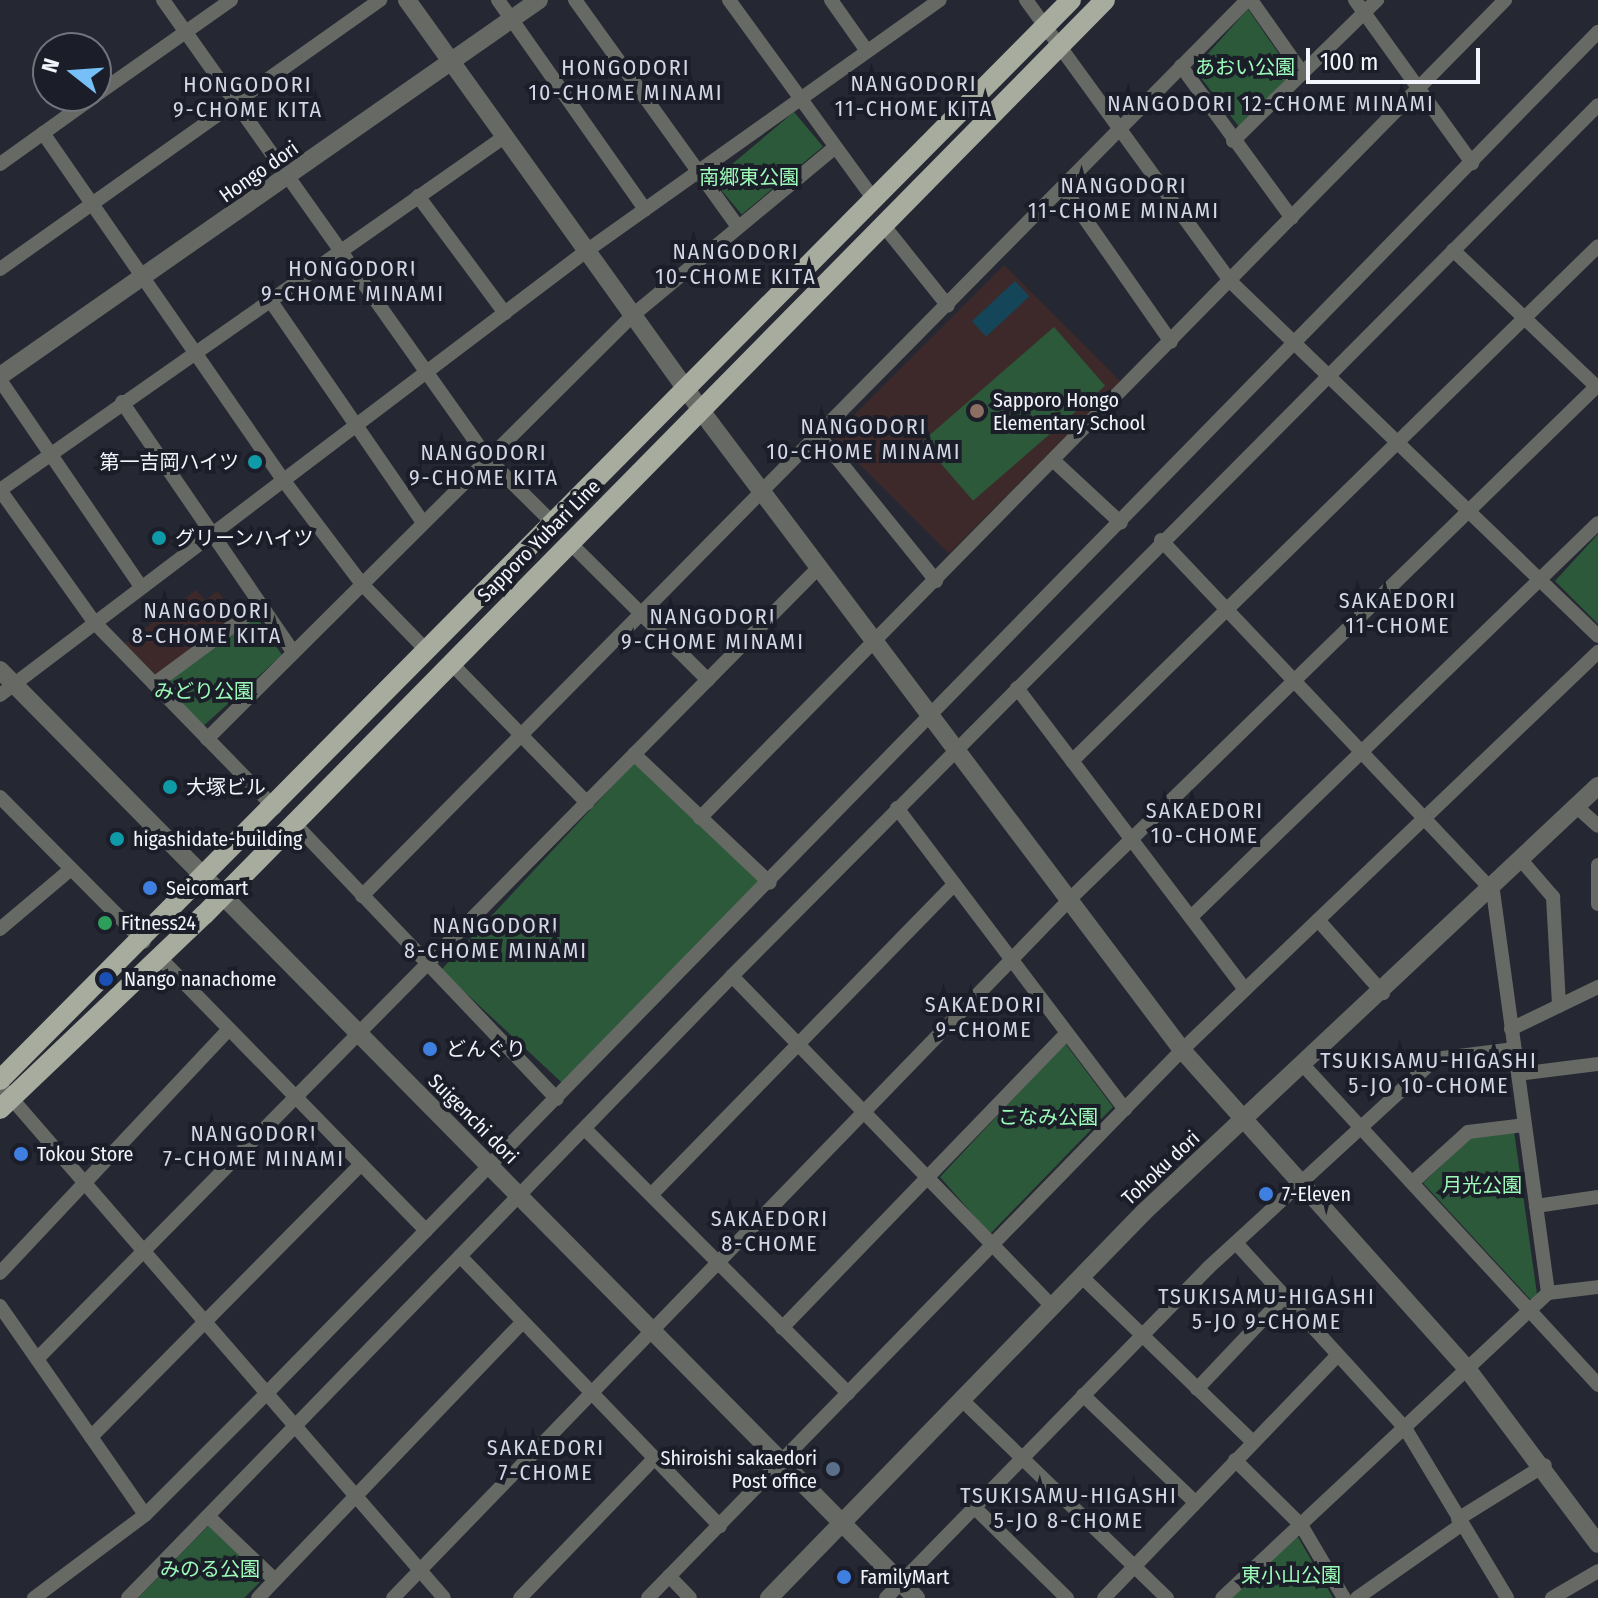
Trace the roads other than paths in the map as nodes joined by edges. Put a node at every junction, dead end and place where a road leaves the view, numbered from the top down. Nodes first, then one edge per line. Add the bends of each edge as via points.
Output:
1 (163, 0) edge
2 (231, 0) edge
3 (380, 0) edge
4 (407, 0) edge
5 (498, 0) edge
6 (539, 0) edge
7 (575, 0) edge
8 (729, 0) edge
9 (831, 0) edge
10 (1026, 0) edge
11 (1071, 0) edge
12 (1105, 0) edge
13 (1249, 0) edge
14 (1355, 0) edge
15 (1377, 0) edge
16 (1505, 0) edge
17 (934, 2) edge
18 (1364, 13) junction
19 (513, 20) junction
20 (1045, 26) junction
21 (185, 32) junction
22 (1598, 32) edge
23 (1060, 47) junction
24 (867, 51) junction
25 (451, 61) junction
26 (1181, 66) junction
27 (1303, 74) junction
28 (112, 84) edge
29 (1417, 88) junction
30 (798, 99) junction
31 (234, 101) junction
32 (1598, 105) edge
33 (73, 112) edge
34 (1121, 131) junction
35 (43, 133) junction
36 (504, 137) junction
37 (1233, 141) junction
38 (835, 147) junction
39 (1472, 163) junction
40 (0, 164) edge
41 (698, 171) junction
42 (290, 179) junction
43 (1065, 190) junction
44 (418, 196) junction
45 (875, 201) junction
46 (91, 204) junction
47 (645, 209) junction
48 (1292, 218) junction
49 (884, 226) junction
50 (738, 227) junction
51 (1598, 246) edge
52 (340, 250) junction
53 (1453, 250) junction
54 (585, 252) junction
55 (0, 269) edge
56 (141, 278) junction
57 (1230, 281) junction
58 (270, 300) junction
59 (948, 306) junction
60 (505, 313) junction
61 (633, 315) junction
62 (1529, 318) junction
63 (1296, 341) junction
64 (1171, 342) junction
65 (194, 353) junction
66 (427, 371) junction
67 (1328, 372) junction
68 (0, 378) edge
69 (1597, 387) edge
70 (689, 391) junction
71 (122, 402) junction
72 (702, 411) junction
73 (356, 425) junction
74 (820, 437) junction
75 (1402, 445) junction
76 (50, 454) junction
77 (488, 459) junction
78 (1054, 461) junction
79 (281, 477) junction
80 (0, 490) edge
81 (764, 494) junction
82 (1472, 514) junction
83 (423, 523) junction
84 (1121, 523) junction
85 (1598, 523) edge
86 (554, 524) junction
87 (210, 531) junction
88 (1161, 540) junction
89 (571, 544) junction
90 (819, 567) junction
91 (1541, 580) junction
92 (936, 581) junction
93 (362, 584) junction
94 (140, 585) junction
95 (261, 605) junction
96 (1228, 611) junction
97 (643, 615) junction
98 (95, 623) junction
99 (1598, 636) edge
100 (876, 643) junction
101 (293, 652) junction
102 (428, 652) junction
103 (1598, 652) edge
104 (452, 664) junction
105 (0, 670) edge
106 (708, 680) junction
107 (1296, 683) junction
108 (154, 684) junction
109 (1017, 688) junction
110 (7, 689) edge
111 (937, 723) junction
112 (520, 737) junction
113 (207, 739) junction
114 (955, 747) junction
115 (1363, 751) junction
116 (634, 754) junction
117 (1072, 761) junction
118 (1598, 786) edge
119 (2, 803) edge
120 (587, 803) junction
121 (1577, 807) junction
122 (275, 808) junction
123 (897, 808) junction
124 (1425, 817) junction
125 (700, 818) junction
126 (294, 823) junction
127 (1598, 826) edge
128 (1132, 841) junction
129 (1522, 861) junction
130 (1598, 865) edge
131 (71, 869) junction
132 (204, 878) junction
133 (770, 883) junction
134 (954, 884) junction
135 (1493, 891) junction
136 (220, 896) junction
137 (362, 896) junction
138 (1071, 898) junction
139 (1598, 904) edge
140 (1191, 917) junction
141 (1318, 920) junction
142 (0, 929) edge
143 (144, 942) junction
144 (160, 958) junction
145 (1013, 959) junction
146 (424, 965) junction
147 (732, 976) junction
148 (1598, 987) edge
149 (1245, 990) junction
150 (1383, 993) junction
151 (1559, 1006) junction
152 (1511, 1029) junction
153 (228, 1030) junction
154 (357, 1033) junction
155 (1067, 1033) junction
156 (798, 1042) junction
157 (1514, 1049) junction
158 (1182, 1050) junction
159 (1598, 1064) edge
160 (1304, 1066) junction
161 (1518, 1074) junction
162 (3, 1093) edge
163 (293, 1096) junction
164 (557, 1099) junction
165 (864, 1109) junction
166 (1125, 1110) junction
167 (1244, 1122) junction
168 (1524, 1125) junction
169 (1363, 1128) junction
170 (585, 1129) junction
171 (361, 1164) junction
172 (495, 1172) junction
173 (931, 1178) junction
174 (1414, 1181) junction
175 (85, 1182) junction
176 (1299, 1186) junction
177 (652, 1194) junction
178 (517, 1195) junction
179 (1598, 1197) edge
180 (1536, 1206) junction
181 (426, 1231) junction
182 (1236, 1243) junction
183 (993, 1246) junction
184 (143, 1249) junction
185 (460, 1256) junction
186 (718, 1260) junction
187 (0, 1273) edge
188 (1081, 1276) junction
189 (1598, 1287) edge
190 (1548, 1293) junction
191 (1286, 1295) junction
192 (0, 1306) edge
193 (1052, 1306) junction
194 (1531, 1312) junction
195 (207, 1322) junction
196 (522, 1323) junction
197 (782, 1328) junction
198 (652, 1329) junction
199 (1140, 1335) junction
200 (1338, 1355) junction
201 (37, 1359) junction
202 (1468, 1370) junction
203 (1595, 1377) edge
204 (1197, 1389) junction
205 (848, 1393) junction
206 (589, 1394) junction
207 (1083, 1395) junction
208 (271, 1399) junction
209 (962, 1400) junction
210 (294, 1425) junction
211 (1405, 1428) junction
212 (91, 1437) junction
213 (1253, 1442) junction
214 (1023, 1457) junction
215 (653, 1460) junction
216 (1235, 1460) junction
217 (782, 1462) junction
218 (1545, 1465) junction
219 (356, 1496) junction
220 (1195, 1502) junction
221 (975, 1508) junction
222 (145, 1515) junction
223 (209, 1517) junction
224 (1459, 1522) junction
225 (842, 1524) junction
226 (1301, 1525) junction
227 (720, 1526) junction
228 (1598, 1544) edge
229 (1134, 1565) junction
230 (420, 1571) junction
231 (1598, 1571) edge
232 (669, 1576) junction
233 (275, 1580) junction
234 (901, 1583) junction
235 (34, 1598) edge
236 (128, 1598) edge
237 (258, 1598) edge
238 (393, 1598) edge
239 (444, 1598) edge
240 (520, 1598) edge
241 (648, 1598) edge
242 (690, 1598) edge
243 (769, 1598) edge
244 (886, 1598) edge
245 (916, 1598) edge
246 (1067, 1598) edge
247 (1104, 1598) edge
248 (1167, 1598) edge
249 (1222, 1598) edge
250 (1344, 1598) edge
251 (1357, 1598) edge
252 (1507, 1598) edge
253 (1552, 1598) edge

1 - 21 street
2 - 21 street
3 - 31 street
4 - 25 street
5 - 19 street
6 - 19 street, Hongo dori
7 - 41 street
8 - 30 street
9 - 24 street
10 - 20 street
11 - 20 main road, Sapporo Yubari Line
12 - 23 main road, Sapporo Yubari Line
13 - 26 street
13 - 27 street
14 - 18 street
15 - 18 street
16 - 29 street
17 - 24 street
18 - 27 street
18 - 29 street
19 - 25 street, Hongo dori
19 - 47 street
20 - 23 street
20 - 45 main road, Sapporo Yubari Line
21 - 28 street
21 - 31 street
22 - 39 street
23 - 34 street
23 - 49 main road, Sapporo Yubari Line
24 - 30 street
25 - 36 street
25 - 42 street, Hongo dori
26 - 34 street
26 - 37 street
27 - 37 street
29 - 39 street
29 - 48 street
30 - 38 street
30 - 41 street
31 - 42 street
31 - 46 street
32 - 53 street
33 - 35 street
34 - 43 street
34 - 57 street
35 - 40 street
35 - 46 street
36 - 44 street
36 - 54 street
37 - 48 street
38 - 45 street
38 - 50 street
39 - 63 street
41 - 47 street
41 - 50 street
42 - 52 street
42 - 56 street, Hongo dori
43 - 59 street
43 - 64 street
44 - 52 street
44 - 60 street
45 - 70 main road, Sapporo Yubari Line
46 - 55 street
46 - 56 street
47 - 54 street
48 - 57 street
49 - 59 street
49 - 72 main road, Sapporo Yubari Line
50 - 61 street
51 - 62 street
52 - 58 street
52 - 66 street
53 - 62 street
53 - 67 street
54 - 60 street
54 - 61 street
56 - 65 street
56 - 68 street, Hongo dori
57 - 63 street
57 - 64 street
58 - 65 street
58 - 73 street
59 - 74 street
60 - 66 street
61 - 70 street
61 - 77 street
62 - 69 street
62 - 75 street
63 - 67 street
63 - 84 street
64 - 78 street
65 - 71 street
65 - 79 street
66 - 73 street
66 - 77 street
67 - 75 street
67 - 88 street
68 - 76 street
69 - 82 street
70 - 72 street
70 - 86 main road, Sapporo Yubari Line
71 - 76 street
71 - 87 street
72 - 81 street
72 - 89 main road, Sapporo Yubari Line
73 - 79 street
73 - 83 street
74 - 81 street
74 - 92 street
75 - 82 street
75 - 96 street
76 - 80 street
76 - 94 street
77 - 83 street
77 - 86 street
78 - 84 street
78 - 92 street
79 - 87 street
79 - 93 street
80 - 98 street
81 - 90 street
81 - 97 street
82 - 91 street
82 - 107 street
83 - 93 street
84 - 111 street
85 - 91 street
86 - 102 main road, Sapporo Yubari Line
87 - 94 street
87 - 95 street
88 - 96 street
88 - 109 street
89 - 97 street
89 - 104 main road, Sapporo Yubari Line
90 - 100 street
90 - 106 street
91 - 99 street
91 - 115 street
92 - 100 street
93 - 101 street
93 - 102 street
94 - 98 street
95 - 101 street
95 - 108 street
96 - 107 street
96 - 117 street
97 - 106 street
97 - 112 street
98 - 108 street
98 - 110 street
100 - 111 street
100 - 125 street
101 - 113 street
102 - 122 main road, Sapporo Yubari Line
103 - 124 street
104 - 112 street
104 - 126 main road, Sapporo Yubari Line
105 - 110 street, Suigenchi dori
106 - 116 street
107 - 115 street
107 - 128 street
108 - 113 street
109 - 114 street
109 - 117 street
110 - 132 street, Suigenchi dori
111 - 114 street
111 - 133 street
112 - 120 street
112 - 137 street
113 - 122 street
114 - 123 street
114 - 138 street
115 - 124 street
115 - 140 street
116 - 120 street
116 - 125 street
117 - 128 street
118 - 121 street, Tohoku dori
119 - 131 street
120 - 146 street
121 - 127 street
121 - 129 street, Tohoku dori
122 - 132 main road, Sapporo Yubari Line
123 - 134 street
123 - 147 street
124 - 135 street
124 - 141 street
125 - 133 street
126 - 136 main road, Sapporo Yubari Line
126 - 137 street
128 - 138 street
128 - 140 street
129 - 135 street, Tohoku dori
129 - 151 street via 1553,897
130 - 139 street
131 - 142 street
131 - 143 street
132 - 136 street, Suigenchi dori
132 - 143 main road, Sapporo Yubari Line
133 - 164 street
134 - 145 street
134 - 156 street
135 - 150 street, Tohoku dori
135 - 152 street
136 - 144 main road, Sapporo Yubari Line
136 - 154 street, Suigenchi dori
137 - 146 street
138 - 145 street
138 - 158 street
140 - 149 street
141 - 149 street
141 - 150 street
143 - 162 main road, Sapporo Yubari Line
144 - 153 street
144 - 162 main road, Sapporo Yubari Line
145 - 155 street
145 - 165 street
146 - 154 street
146 - 164 street
147 - 156 street
147 - 170 street
148 - 151 street
149 - 158 street
150 - 160 street, Tohoku dori
151 - 152 street
152 - 157 street
153 - 163 street
153 - 175 street
154 - 163 street
154 - 172 street, Suigenchi dori
155 - 166 street
155 - 173 street
156 - 165 street
156 - 177 street
157 - 161 street
157 - 169 street via 1435,1059
158 - 166 street
158 - 167 street
159 - 161 street
160 - 167 street, Tohoku dori
160 - 169 street
161 - 168 street
162 - 175 street
163 - 171 street
163 - 184 street
164 - 172 street
165 - 173 street
165 - 186 street
166 - 183 street
167 - 176 street
167 - 188 street, Tohoku dori
168 - 174 street via 1468,1132
168 - 180 street
169 - 174 street
169 - 176 street
170 - 177 street
170 - 178 street
171 - 181 street
171 - 195 street
172 - 178 street, Suigenchi dori
172 - 181 street
173 - 183 street
173 - 197 street
174 - 194 street
175 - 184 street
175 - 187 street
176 - 182 street
176 - 202 street
177 - 186 street
178 - 185 street
178 - 198 street, Suigenchi dori
179 - 180 street
180 - 190 street
181 - 208 street
182 - 191 street
182 - 199 street
183 - 193 street
183 - 205 street
184 - 195 street
184 - 201 street
185 - 196 street
185 - 210 street
186 - 197 street
186 - 198 street
188 - 193 street, Tohoku dori
188 - 199 street
189 - 190 street
190 - 194 street
191 - 200 street
191 - 204 street
192 - 201 street
193 - 209 street, Tohoku dori
194 - 202 street
194 - 203 street
195 - 208 street
195 - 212 street
196 - 206 street
196 - 219 street
197 - 205 street
198 - 206 street
198 - 217 street, Suigenchi dori
199 - 204 street
199 - 207 street
200 - 211 street
200 - 213 street
201 - 212 street
202 - 211 street
202 - 218 street
204 - 213 street
205 - 217 street
206 - 215 street
206 - 230 street
207 - 214 street
207 - 220 street
208 - 210 street
208 - 222 street
209 - 214 street
209 - 225 street, Tohoku dori
210 - 219 street
210 - 223 street
211 - 224 street
211 - 226 street
212 - 222 street
213 - 216 street
214 - 221 street
214 - 229 street
215 - 227 street
215 - 240 street
216 - 220 street
216 - 226 street
217 - 225 street, Suigenchi dori
217 - 227 street
218 - 224 street
218 - 228 street
219 - 230 street
219 - 233 street
220 - 229 street
221 - 234 street
221 - 246 street
222 - 235 street
223 - 233 street
223 - 236 street
224 - 251 street
224 - 252 street
225 - 234 street, Suigenchi dori
225 - 243 street, Tohoku dori
226 - 249 street
226 - 250 street
227 - 232 street
229 - 247 street
229 - 248 street
230 - 238 street
230 - 239 street
231 - 253 street
232 - 241 street
232 - 242 street
233 - 237 street
234 - 244 street
234 - 245 street, Suigenchi dori

